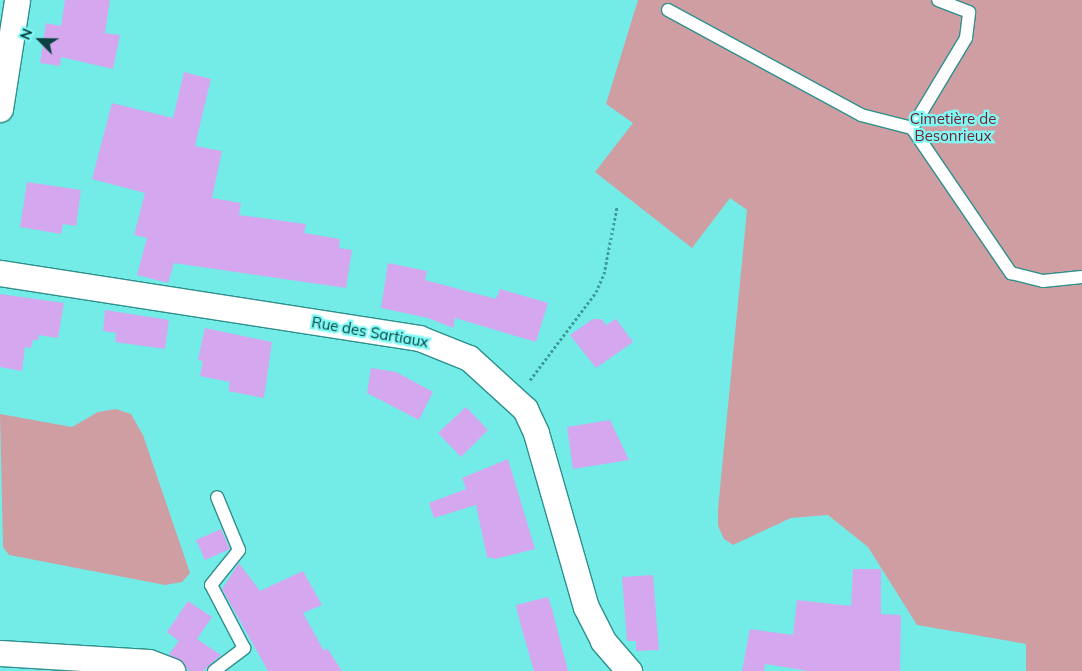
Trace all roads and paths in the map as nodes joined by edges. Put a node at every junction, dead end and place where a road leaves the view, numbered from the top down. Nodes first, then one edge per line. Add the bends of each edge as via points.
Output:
1 (16, 0) edge
2 (938, 0) edge
3 (668, 10) dead end
4 (0, 109) edge
5 (912, 128) junction
6 (617, 207) dead end
7 (0, 272) edge
8 (1082, 277) edge
9 (514, 397) junction
10 (217, 497) dead end
11 (0, 653) edge
12 (172, 671) edge
13 (214, 671) edge
14 (629, 671) edge

1 - 4 street
2 - 5 lane via 969,12 966,38
3 - 5 lane via 861,116
5 - 8 lane via 1011,272 1043,281
6 - 9 path via 604,274 596,292
7 - 9 street, Rue des Sartiaux via 419,338 469,358
9 - 14 street, Rue des Sartiaux via 536,433 586,607 603,641
10 - 13 lane via 239,550 211,585 244,648
11 - 12 street via 149,662

